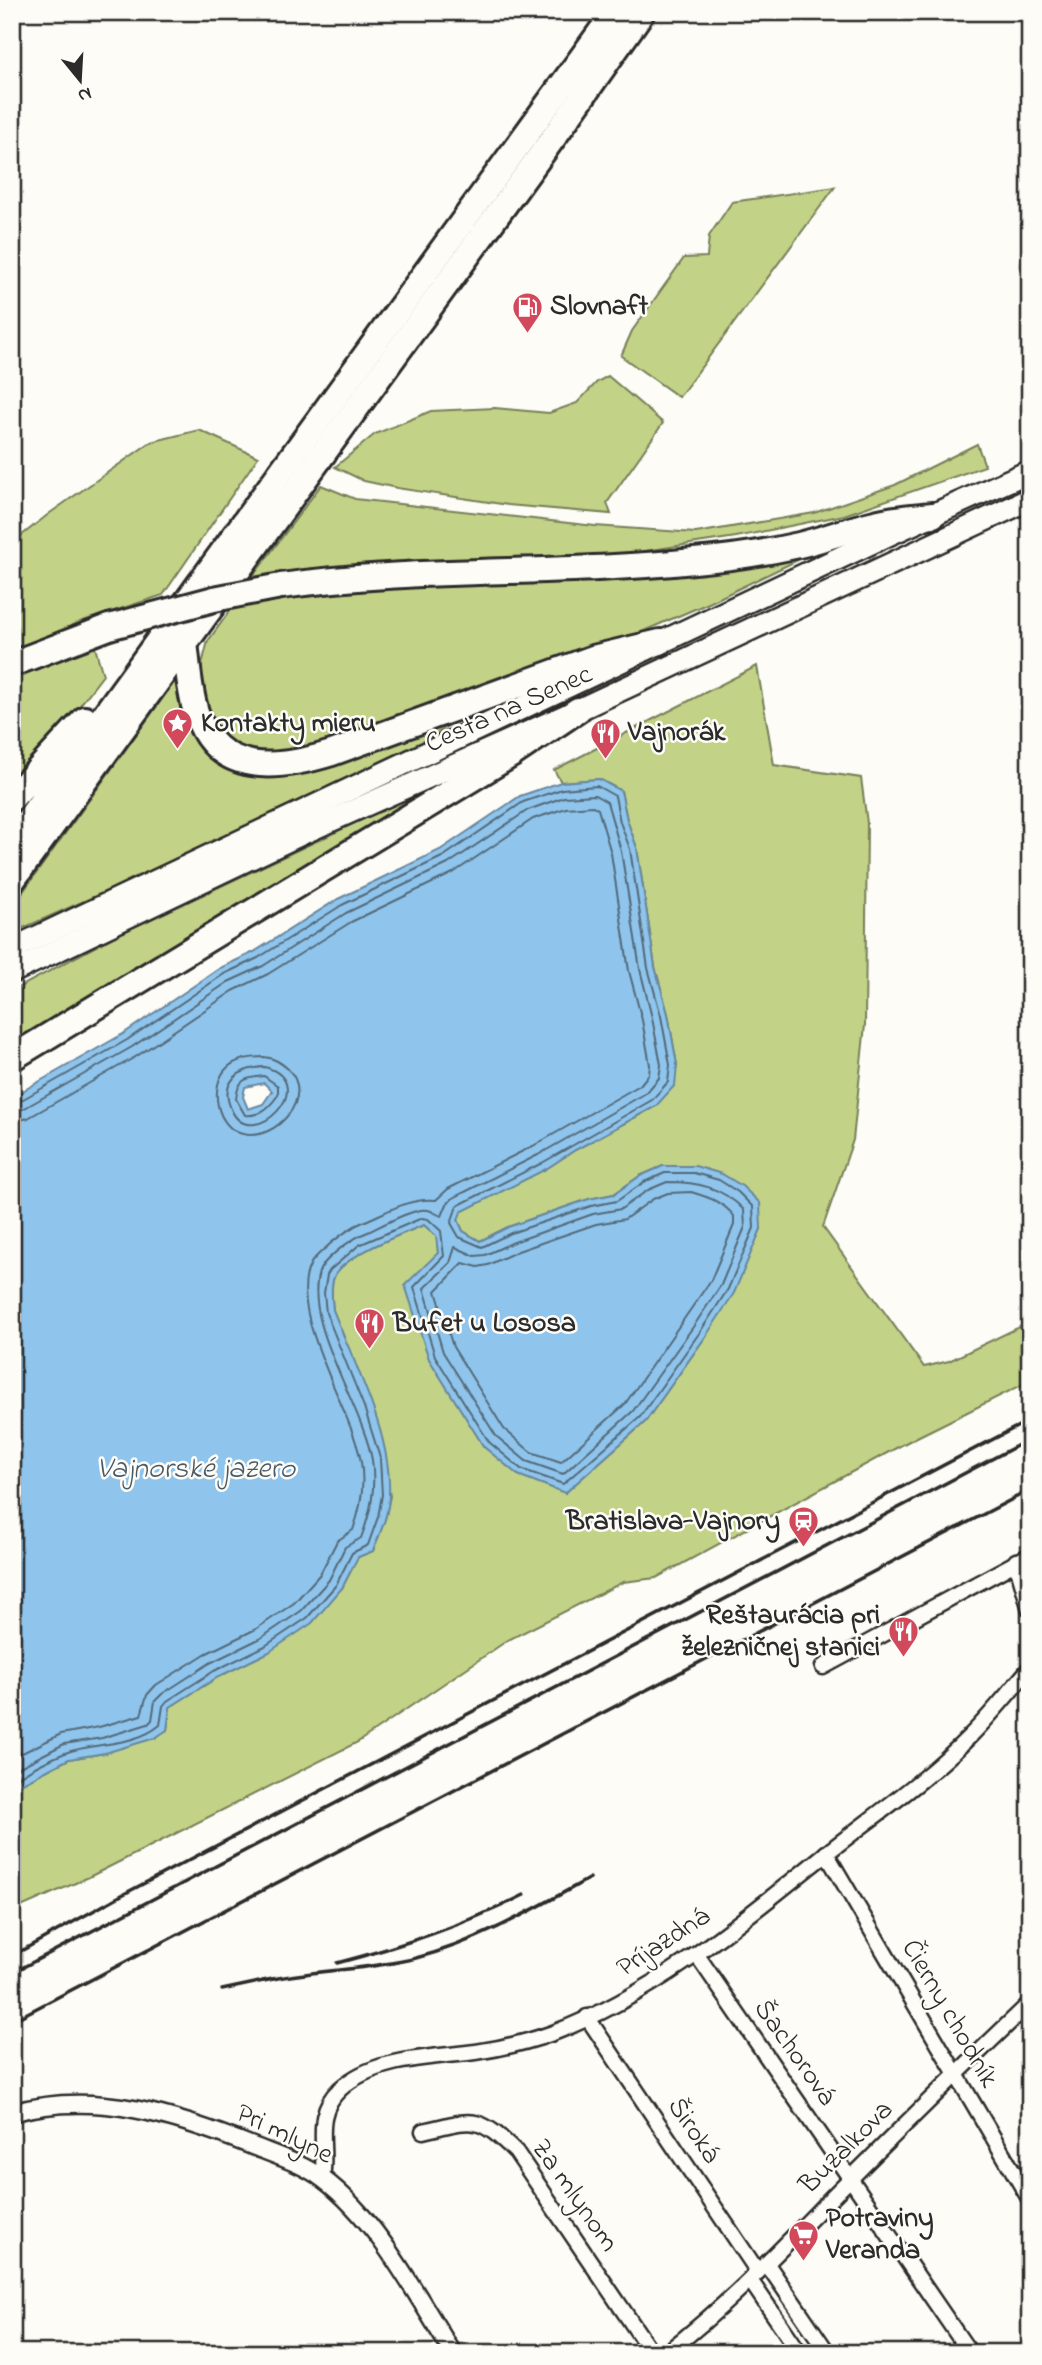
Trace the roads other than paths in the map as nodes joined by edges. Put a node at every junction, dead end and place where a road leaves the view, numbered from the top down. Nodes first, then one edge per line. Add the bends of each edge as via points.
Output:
1 (615, 12) edge
2 (642, 12) edge
3 (1030, 471) edge
4 (1030, 499) edge
5 (933, 514) junction
6 (160, 639) junction
7 (660, 642) junction
8 (185, 643) junction
9 (12, 664) edge
10 (578, 710) junction
11 (12, 798) edge
12 (12, 842) edge
13 (12, 881) edge
14 (12, 949) edge
15 (12, 972) edge
16 (12, 1058) edge
17 (1023, 1558) edge
18 (1030, 1610) edge
19 (823, 1667) dead end
20 (1030, 1668) edge
21 (826, 1853) junction
22 (697, 1955) junction
23 (1030, 2003) edge
24 (587, 2017) junction
25 (956, 2074) junction
26 (12, 2113) edge
27 (423, 2131) dead end
28 (322, 2178) junction
29 (851, 2179) junction
30 (1030, 2200) edge
31 (758, 2272) junction
32 (453, 2353) edge
33 (652, 2353) edge
34 (666, 2353) edge
35 (800, 2353) edge
36 (828, 2353) edge
37 (970, 2353) edge

1 - 6 highway
2 - 8 highway
3 - 5 main road, Cesta na Senec
4 - 10 main road, Cesta na Senec
5 - 7 main road, Cesta na Senec
5 - 9 highway, bridge via 875,523 796,546 716,559 414,573 281,586 109,627
6 - 11 highway
6 - 12 highway
7 - 8 highway via 593,658 332,753 270,766 232,757 209,737 195,707
7 - 14 main road, Cesta na Senec
8 - 13 highway
10 - 15 main road, Cesta na Senec via 299,835
10 - 16 highway
17 - 18 street
17 - 19 street
20 - 21 street, Príjazdná via 954,1751
21 - 22 street, Príjazdná
21 - 25 street, Čierny chodník
22 - 24 street, Príjazdná
22 - 29 street, Šachorová
23 - 25 street, Buzalkova
24 - 28 street, Príjazdná via 519,2043 386,2065 354,2079 328,2102 322,2117
24 - 31 street, Široká
25 - 29 street, Buzalkova
25 - 30 street, Čierny chodník
26 - 28 street, Pri mlyne via 81,2104 141,2110 218,2132
27 - 33 street, Za mlynom via 474,2121 494,2130 516,2152
28 - 32 street, Pri mlyne via 374,2232
29 - 31 street, Buzalkova
29 - 37 street, Šachorová
31 - 34 street, Buzalkova
31 - 35 street, Široká
31 - 36 street, Široká

